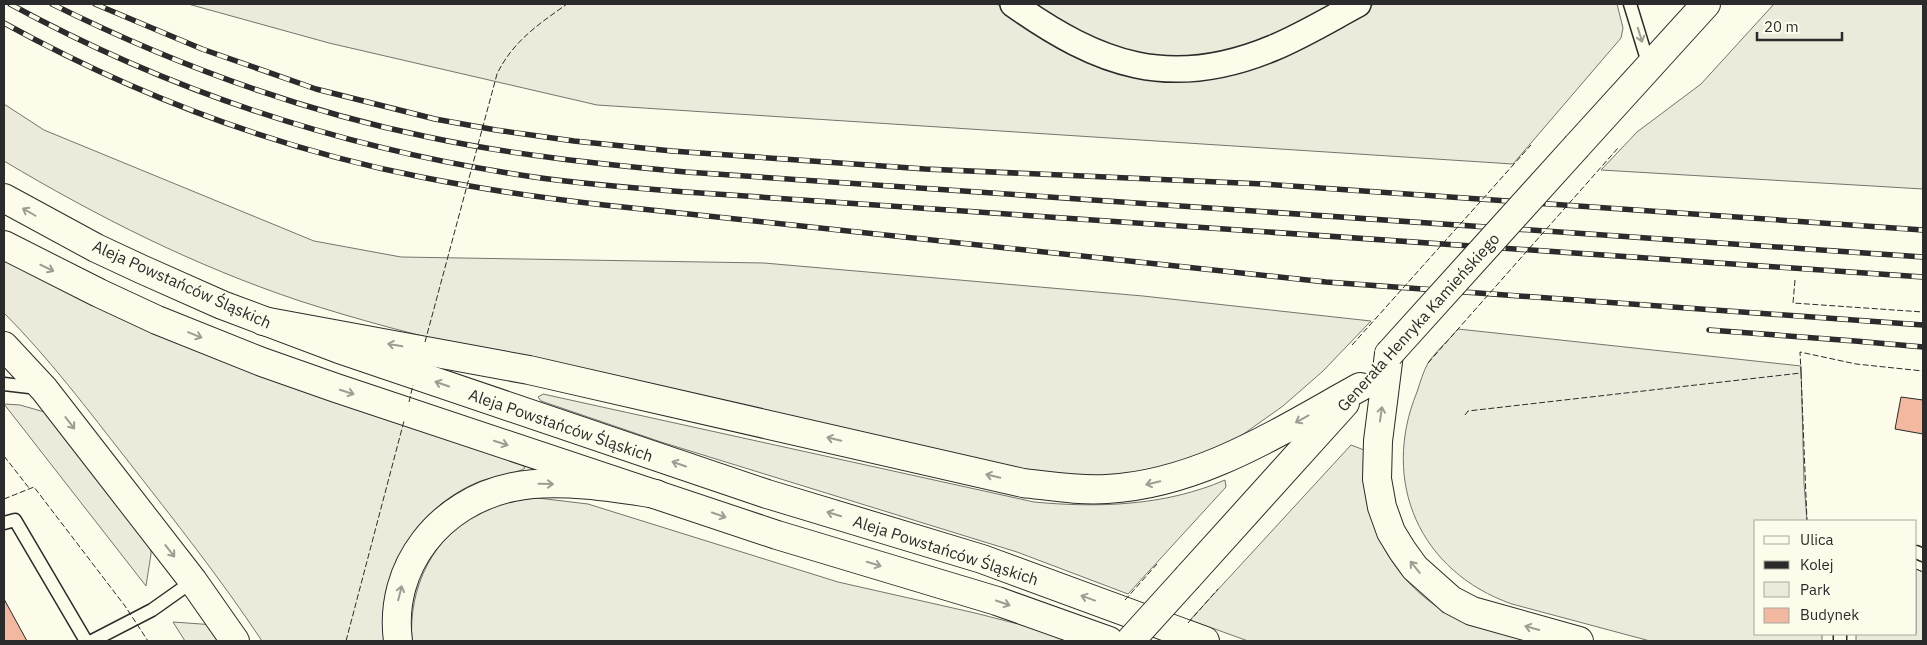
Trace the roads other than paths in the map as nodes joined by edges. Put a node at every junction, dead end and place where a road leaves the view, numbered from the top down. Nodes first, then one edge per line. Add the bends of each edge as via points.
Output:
1 (1013, 4) edge
2 (1358, 4) edge
3 (1630, 4) edge
4 (1706, 4) edge
5 (1649, 66) junction
6 (4, 198) edge
7 (4, 246) edge
8 (263, 321) junction
9 (4, 346) edge
10 (1390, 354) junction
11 (4, 384) edge
12 (1360, 387) junction
13 (44, 389) junction
14 (656, 494) junction
15 (4, 522) edge
16 (193, 581) junction
17 (86, 641) edge
18 (92, 641) edge
19 (235, 641) edge
20 (398, 641) edge
21 (1109, 641) edge
22 (1130, 641) edge
23 (1205, 641) edge
24 (1579, 641) edge

1 - 2 street via 1062,36 1116,61 1180,70 1220,65 1272,48
3 -> 5 lane
4 - 5 main road, Generała Henryka Kamieńskiego
5 - 10 main road, Generała Henryka Kamieńskiego, bridge
8 -> 6 main road, Aleja Powstańców Śląskich via 96,248
7 -> 14 main road, Aleja Powstańców Śląskich via 157,320 262,362
12 -> 8 main road via 1270,437 1188,475 1147,485 1106,489 1062,488 1023,483 529,370
23 -> 8 main road, Aleja Powstańców Śląskich via 982,559 767,494 339,350
9 - 13 main road
10 - 12 main road, Generała Henryka Kamieńskiego
24 -> 10 main road via 1472,611 1450,600 1415,568 1402,550 1382,507 1377,479 1378,441
11 - 13 lane
12 - 22 main road, Generała Henryka Kamieńskiego, bridge
13 -> 16 main road
20 -> 14 main road via 398,600 417,550 439,524 478,499 513,487 539,484 610,487
14 -> 21 main road, Aleja Powstańców Śląskich via 777,535 997,601
15 - 17 lane via 15,520
16 - 18 lane via 152,610
16 - 19 main road

